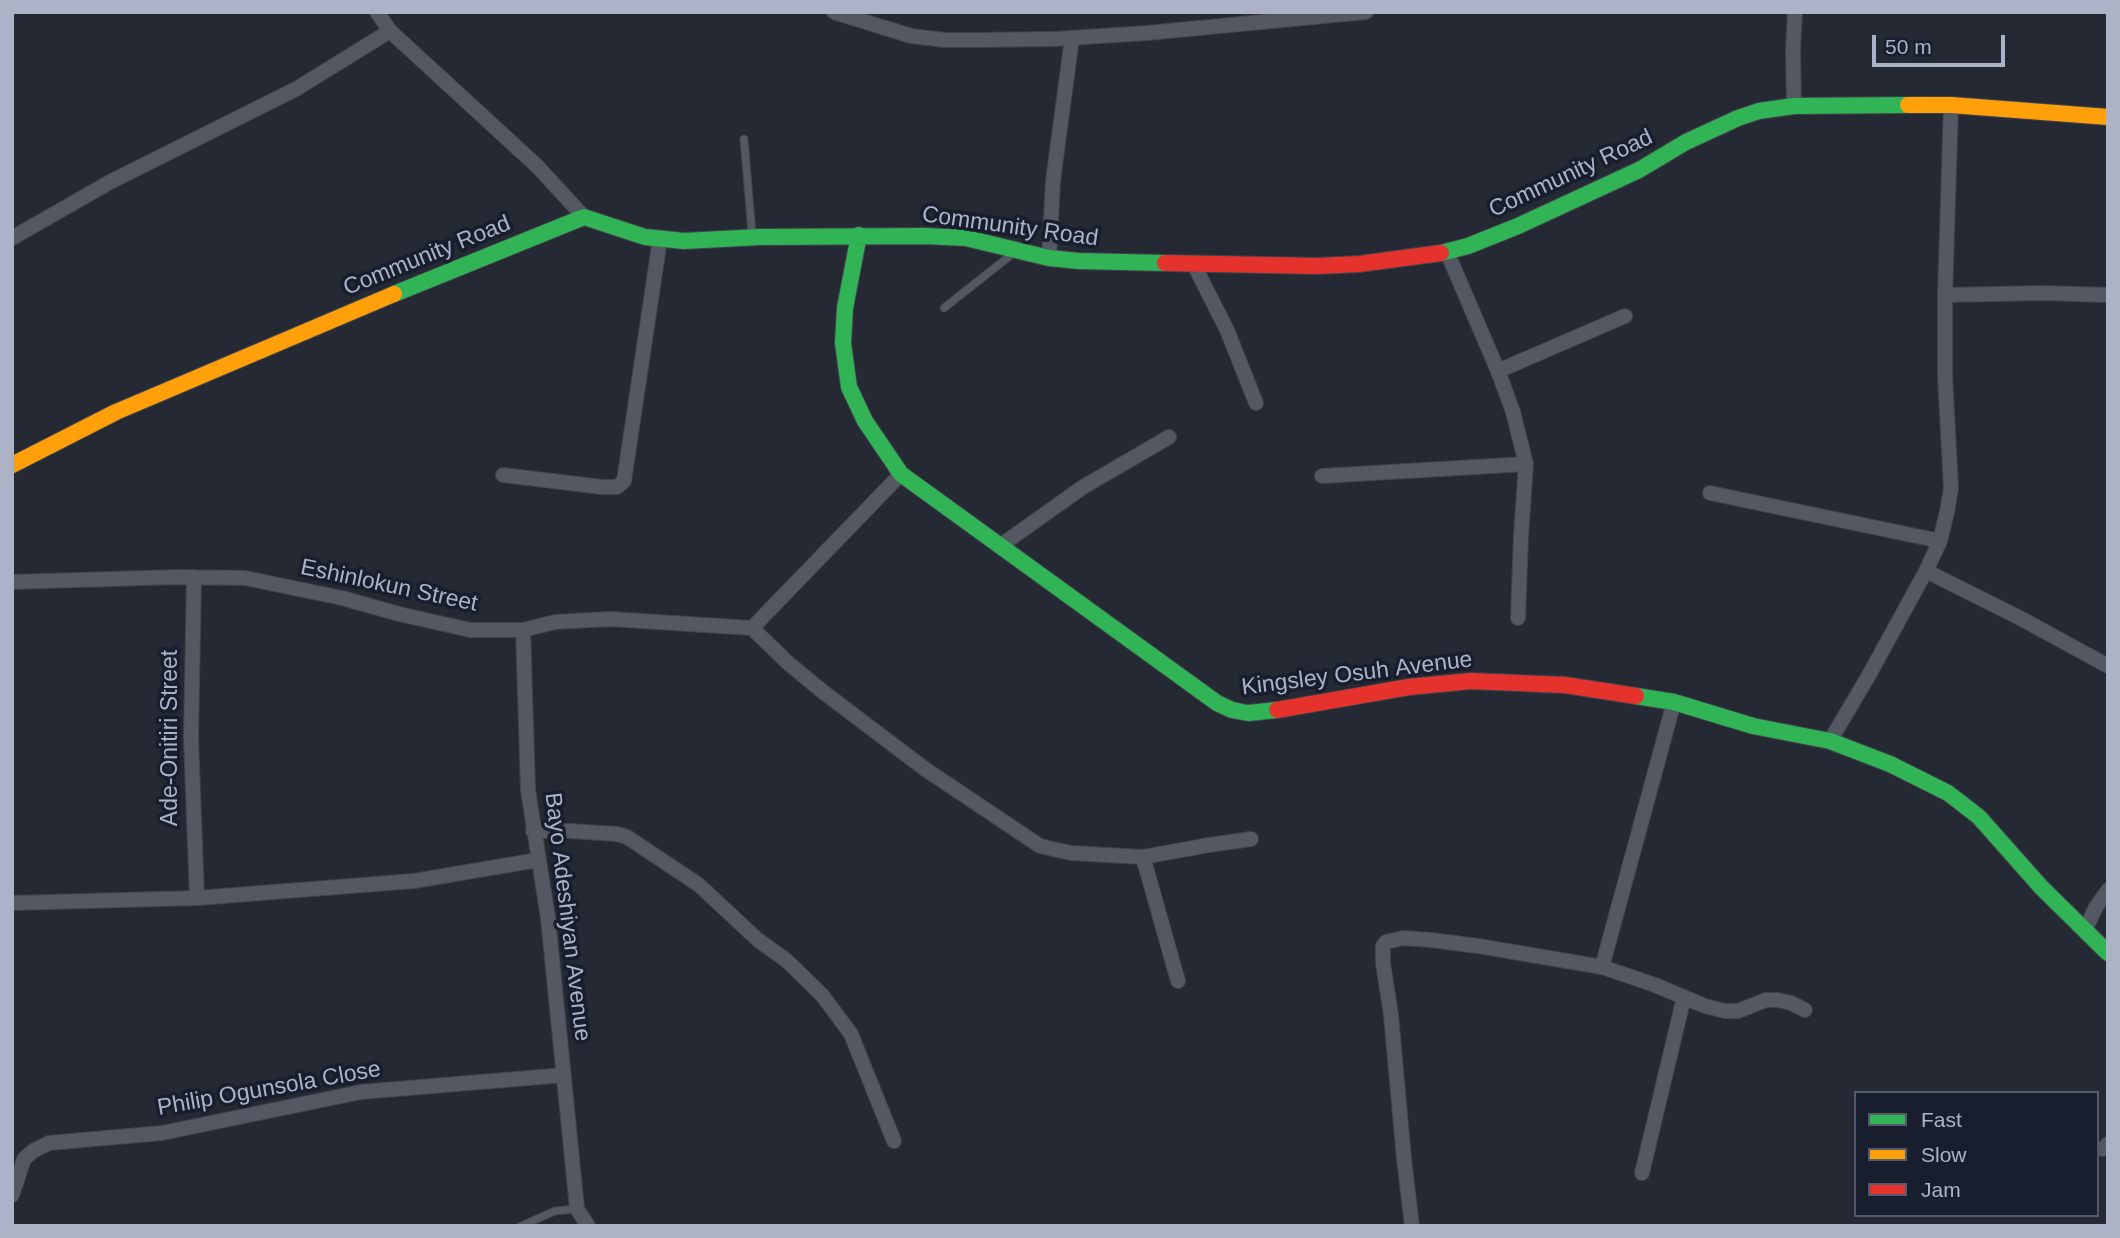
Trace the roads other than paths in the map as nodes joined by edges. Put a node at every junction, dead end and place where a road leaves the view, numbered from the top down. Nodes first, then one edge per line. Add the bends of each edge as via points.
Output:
1 (377, 12) edge
2 (834, 12) edge
3 (1367, 12) edge
4 (1795, 12) edge
5 (1281, 17) edge
6 (390, 31) junction
7 (1072, 38) junction
8 (1951, 105) junction
9 (1794, 106) junction
10 (2108, 117) edge
11 (744, 139) dead end
12 (584, 217) junction
13 (859, 235) junction
14 (12, 238) edge
15 (752, 238) junction
16 (660, 239) junction
17 (1017, 250) junction
18 (1447, 252) junction
19 (1049, 258) junction
20 (1193, 263) junction
21 (1945, 295) junction
22 (2108, 295) edge
23 (944, 307) dead end
24 (1625, 316) dead end
25 (1498, 371) junction
26 (1256, 403) dead end
27 (1169, 437) dead end
28 (1526, 464) junction
29 (12, 465) edge
30 (901, 474) junction
31 (503, 475) dead end
32 (1322, 476) dead end
33 (1710, 493) dead end
34 (1940, 541) junction
35 (1000, 546) junction
36 (1926, 571) junction
37 (194, 577) junction
38 (12, 582) edge
39 (1518, 618) dead end
40 (752, 628) junction
41 (523, 630) junction
42 (2108, 666) edge
43 (1674, 702) junction
44 (1830, 741) junction
45 (533, 831) junction
46 (1251, 839) dead end
47 (1143, 857) junction
48 (538, 860) junction
49 (2108, 890) edge
50 (197, 898) junction
51 (12, 903) edge
52 (2085, 930) junction
53 (2108, 953) edge
54 (1602, 968) junction
55 (1178, 981) dead end
56 (1684, 997) junction
57 (1805, 1010) dead end
58 (564, 1075) junction
59 (894, 1141) dead end
60 (1642, 1173) dead end
61 (12, 1195) edge
62 (577, 1209) junction
63 (521, 1226) edge
64 (588, 1226) edge
65 (1412, 1226) edge

1 - 6 street
2 - 7 street via 930,39
3 - 5 street
4 - 9 street
5 - 7 street
6 - 12 street via 537,166
6 - 14 street via 296,89 110,182
7 - 19 street via 1053,181
8 - 9 street, Community Road
8 - 10 street, Community Road
8 - 21 street
9 - 18 street, Community Road via 1738,118 1518,226
11 - 15 lane
12 - 16 street, Community Road
12 - 29 street, Community Road via 116,412
13 - 15 street, Community Road
13 - 17 street, Community Road via 966,238
13 - 30 street, Kingsley Osuh Avenue via 845,307 843,343 849,387 865,421
15 - 16 street, Community Road
16 - 31 street via 624,481 617,487 602,487
17 - 19 street, Community Road
17 - 23 lane
18 - 20 street, Community Road via 1318,266
18 - 25 street
19 - 20 street, Community Road
20 - 26 street via 1227,330
21 - 22 street
21 - 34 street via 1951,488
24 - 25 street
25 - 28 street
27 - 35 street via 1083,487
28 - 32 street
28 - 39 street
30 - 35 street, Kingsley Osuh Avenue
30 - 40 street
33 - 34 street
34 - 36 street
35 - 43 street, Kingsley Osuh Avenue via 1199,692 1231,710 1268,712 1471,681 1565,685
36 - 42 street
36 - 44 street
37 - 38 street, Eshinlokun Street
37 - 41 street, Eshinlokun Street via 245,578 470,630
37 - 50 street, Ade-Onitiri Street via 191,738
40 - 41 street, Eshinlokun Street via 610,619 555,622
40 - 47 street via 822,691 1024,837 1052,850
41 - 45 street, Bayo Adeshiyan Avenue via 527,790
43 - 44 street, Kingsley Osuh Avenue via 1753,726
43 - 54 street
44 - 52 street, Kingsley Osuh Avenue via 1948,793 1979,817
45 - 48 street, Bayo Adeshiyan Avenue
45 - 59 street via 627,836 699,885 822,995 851,1034
46 - 47 street
47 - 55 street
48 - 50 street via 414,881
48 - 58 street, Bayo Adeshiyan Avenue
49 - 52 street
50 - 51 street
52 - 53 street, Kingsley Osuh Avenue
54 - 56 street
54 - 65 street via 1431,940 1392,939 1383,946
56 - 57 street via 1725,1011 1766,1000
56 - 60 street
58 - 61 street, Philip Ogunsola Close via 361,1092 162,1133 49,1143 24,1159
58 - 62 street, Bayo Adeshiyan Avenue
62 - 63 lane via 555,1211
62 - 64 street

